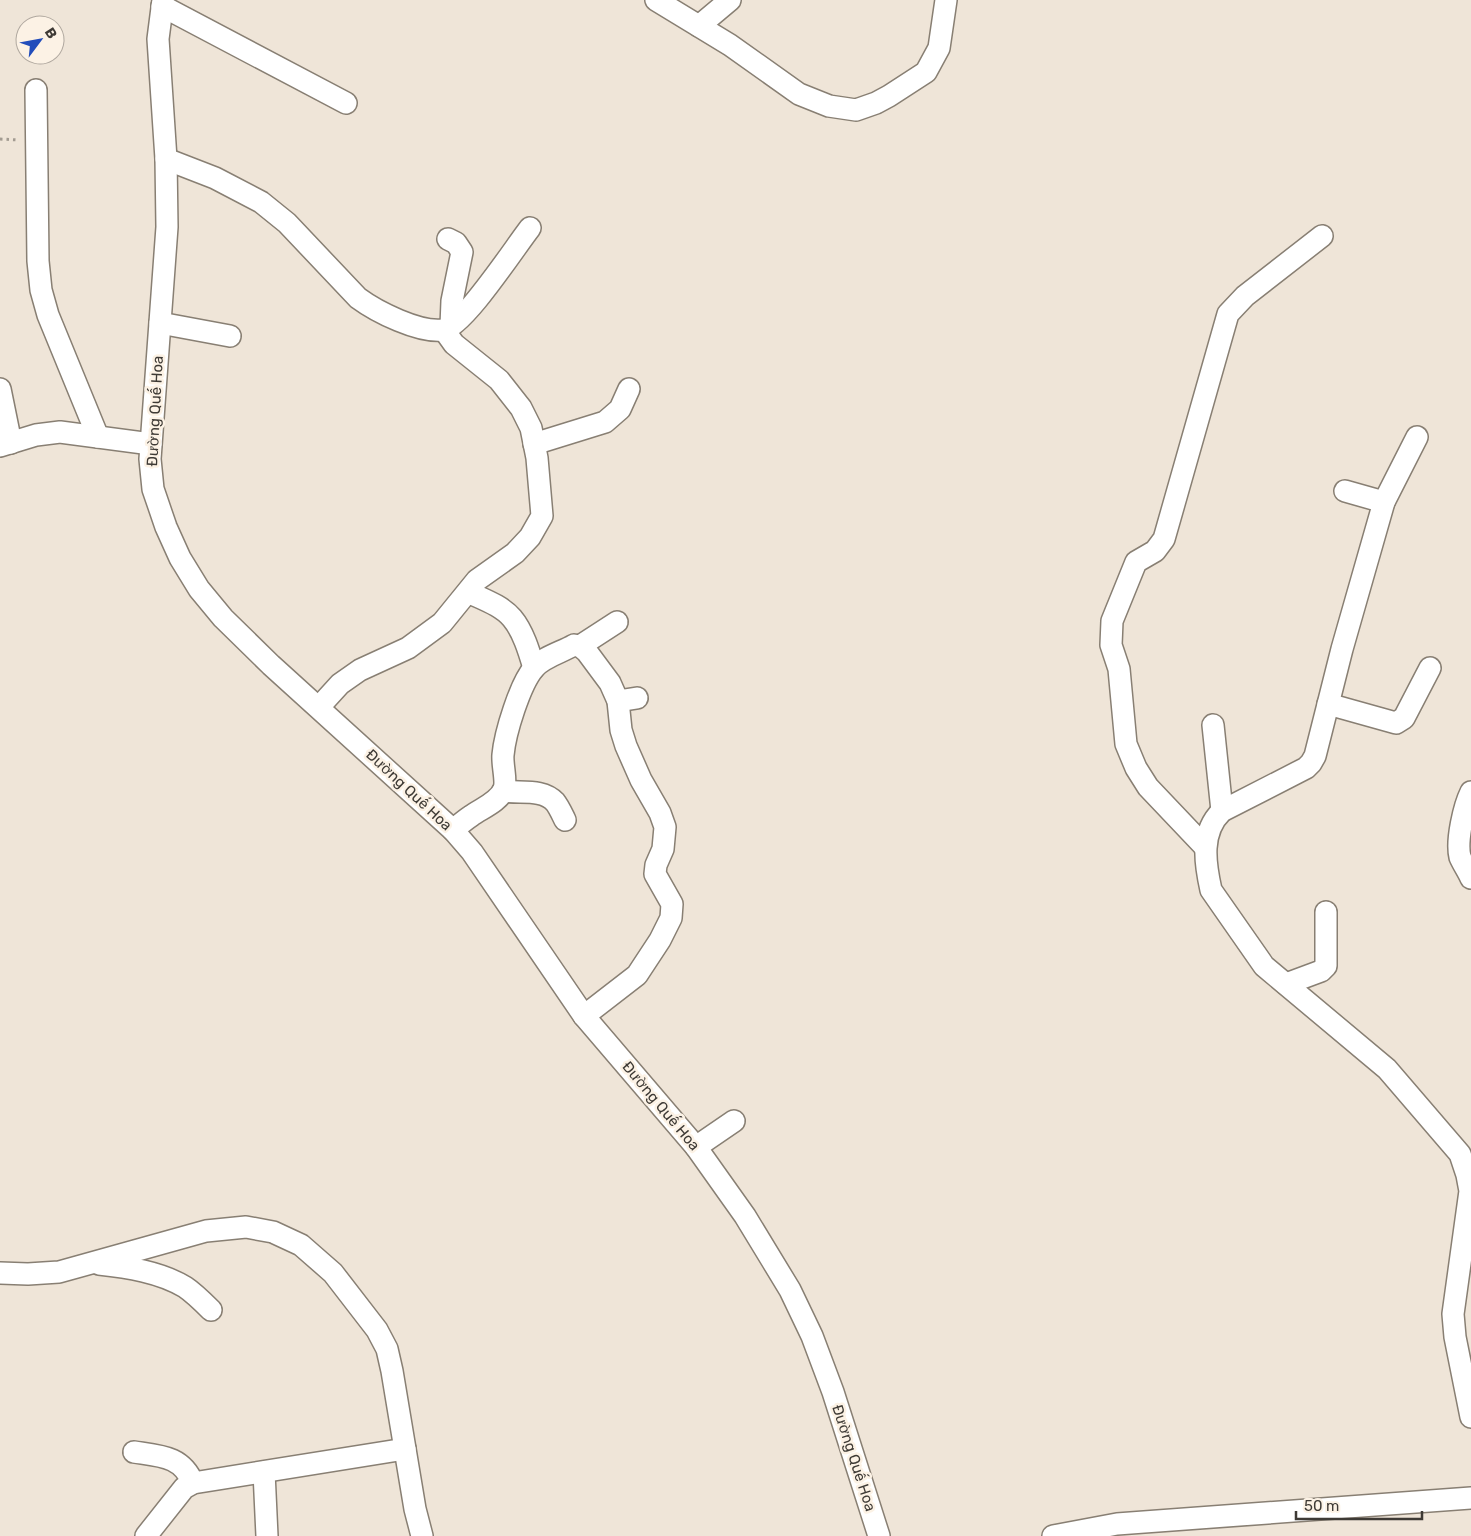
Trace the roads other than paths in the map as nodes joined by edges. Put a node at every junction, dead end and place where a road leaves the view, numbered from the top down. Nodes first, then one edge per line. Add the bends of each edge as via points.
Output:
1 (656, 0) edge
2 (730, 0) edge
3 (946, 0) edge
4 (162, 3) edge
5 (699, 26) junction
6 (36, 90) dead end
7 (346, 103) dead end
8 (166, 158) junction
9 (530, 228) dead end
10 (1322, 236) dead end
11 (448, 239) dead end
12 (160, 323) junction
13 (447, 328) junction
14 (230, 336) dead end
15 (0, 389) edge
16 (630, 389) dead end
17 (98, 437) junction
18 (1417, 437) dead end
19 (5, 444) edge
20 (152, 444) junction
21 (534, 444) junction
22 (1345, 491) dead end
23 (1384, 502) junction
24 (468, 592) junction
25 (617, 622) dead end
26 (580, 646) junction
27 (534, 668) junction
28 (1430, 668) dead end
29 (1328, 704) junction
30 (319, 707) junction
31 (1214, 726) dead end
32 (503, 791) junction
33 (1471, 792) edge
34 (1221, 804) junction
35 (565, 820) dead end
36 (453, 830) junction
37 (1205, 847) junction
38 (1471, 878) edge
39 (1326, 912) dead end
40 (1286, 984) junction
41 (584, 1016) junction
42 (734, 1121) dead end
43 (696, 1147) junction
44 (91, 1263) junction
45 (0, 1273) edge
46 (211, 1310) dead end
47 (1471, 1417) edge
48 (405, 1449) junction
49 (134, 1452) dead end
50 (264, 1472) junction
51 (193, 1483) junction
52 (1471, 1498) edge
53 (146, 1536) edge
54 (267, 1536) edge
55 (422, 1536) edge
56 (879, 1536) edge
57 (1053, 1536) edge

1 - 5 street
2 - 5 street
3 - 5 street via 939,48 926,72 876,103 856,110 830,106 799,94
4 - 7 street
4 - 8 street, Đường Quế Hoa via 158,39
6 - 17 street via 41,290 48,315
8 - 12 street, Đường Quế Hoa via 167,227
8 - 13 street via 261,202 287,223 330,282 369,306 423,328
9 - 13 street via 479,298 459,321
10 - 37 street via 1245,296 1228,314 1164,539 1155,551 1136,562 1112,622 1111,645 1120,669 1126,744 1148,787
11 - 13 street via 456,243 462,252
12 - 14 street
12 - 20 street, Đường Quế Hoa
13 - 21 street via 454,344 499,380 521,408 531,428
15 - 19 street
16 - 21 street via 620,409 605,422
17 - 19 street via 60,432
17 - 20 street
18 - 23 street
20 - 30 street, Đường Quế Hoa via 150,458 156,497 180,558 199,589 230,625
21 - 24 street via 542,516 530,537 515,553 477,580
22 - 23 street
23 - 29 street
24 - 27 street via 511,617
24 - 30 street via 429,634 408,648 360,670 340,684
25 - 26 street
26 - 27 street via 574,645
26 - 41 street via 627,699 621,730 640,780 666,827 655,874 672,904 671,918 637,975
27 - 32 street via 504,741
28 - 29 street via 1404,718 1396,723
29 - 34 street via 1311,763 1284,780
30 - 36 street, Đường Quế Hoa
31 - 34 street
32 - 35 street via 543,794 555,802
32 - 36 street via 492,803
33 - 38 street via 1466,802 1460,856
34 - 37 street
36 - 41 street, Đường Quế Hoa via 472,852
37 - 40 street via 1211,890 1264,966
39 - 40 street via 1326,966
40 - 47 street via 1387,1069 1460,1154 1470,1191 1453,1314
41 - 43 street, Đường Quế Hoa
42 - 43 street
43 - 56 street, Đường Quế Hoa via 746,1216 790,1290 812,1336
44 - 45 street via 59,1272
44 - 46 street via 171,1280 187,1288
44 - 48 street via 206,1231 246,1227 273,1232 301,1245 333,1273 377,1330 387,1349
48 - 50 street
48 - 55 street
49 - 51 street via 177,1462 188,1471
50 - 51 street
50 - 54 street
51 - 53 street via 184,1488
52 - 57 street via 1117,1524

